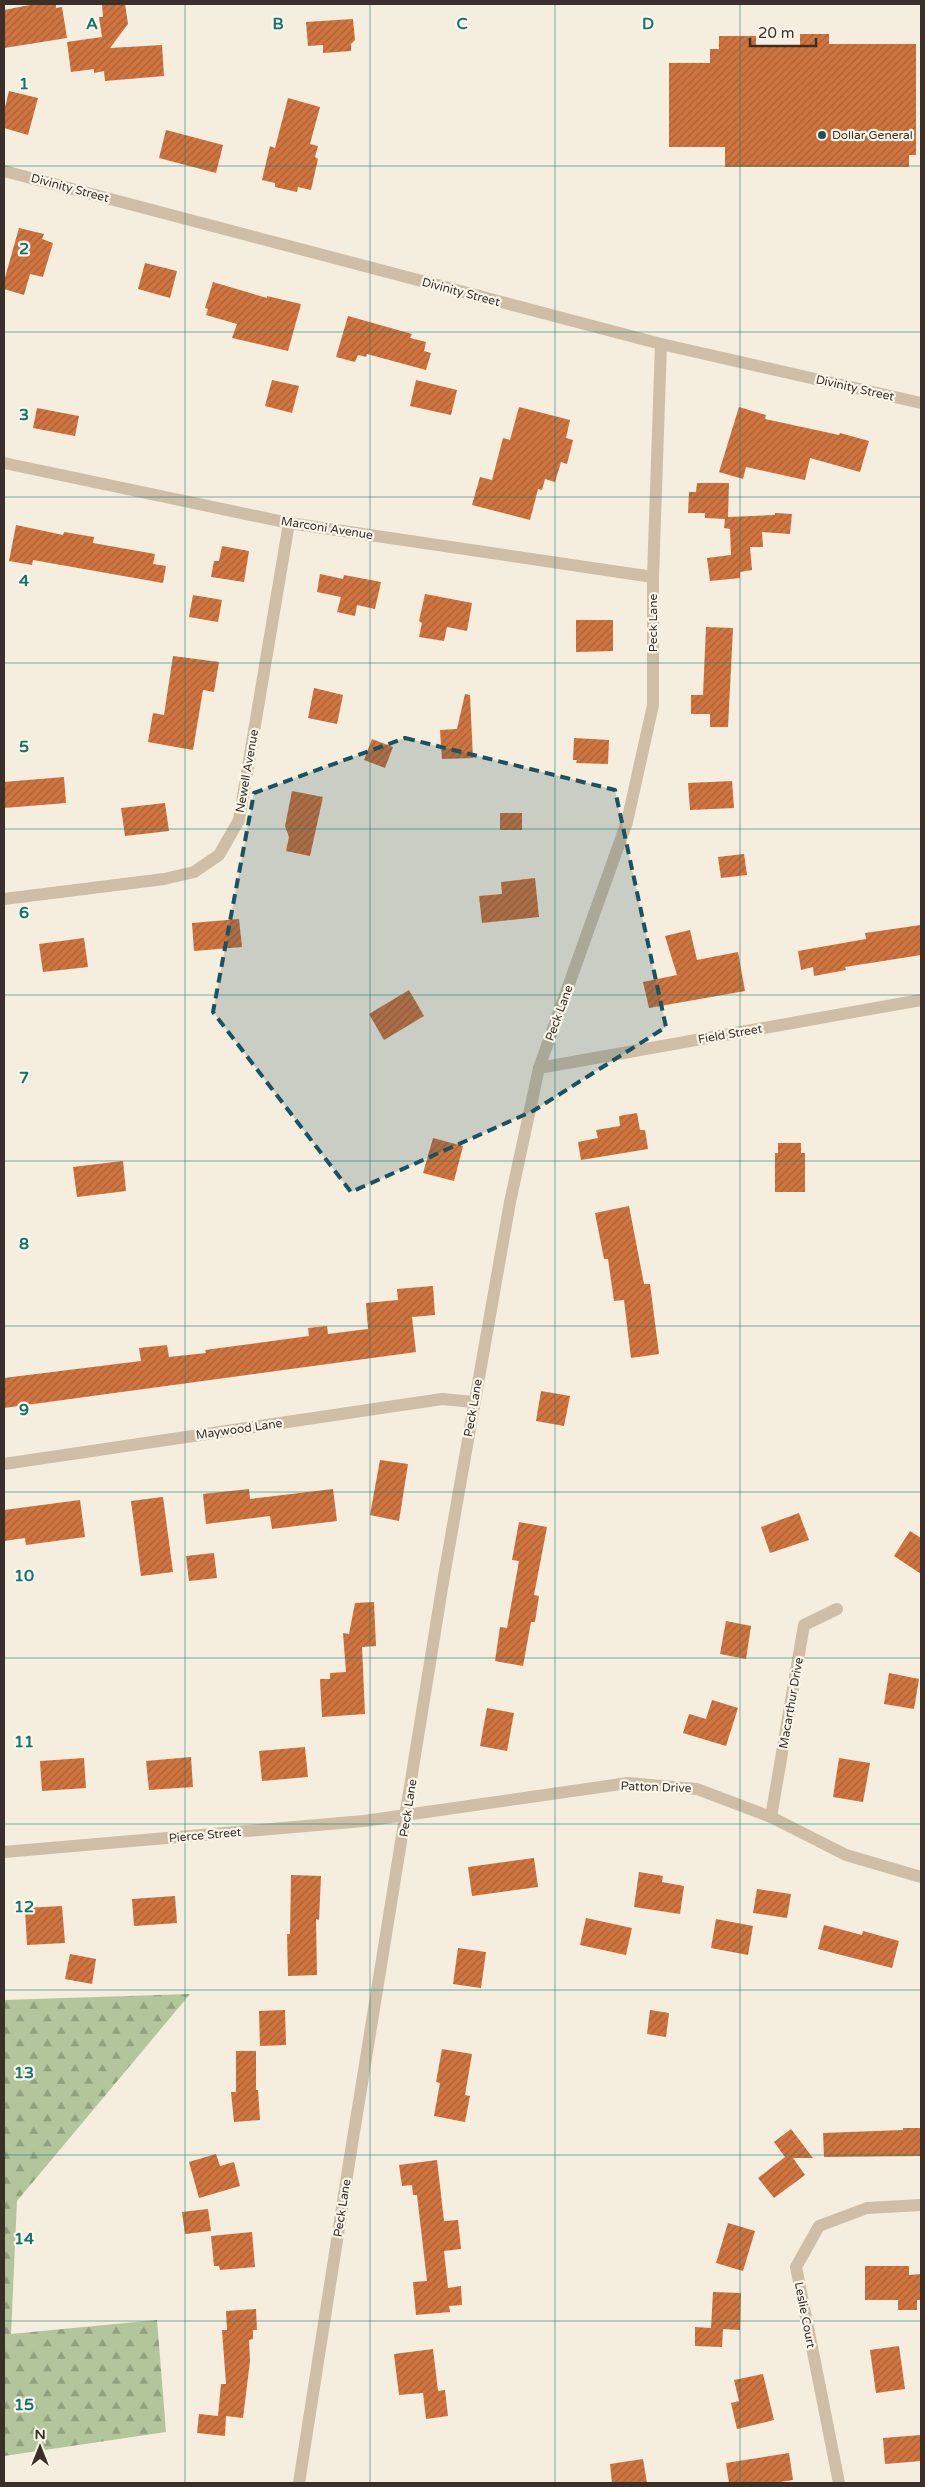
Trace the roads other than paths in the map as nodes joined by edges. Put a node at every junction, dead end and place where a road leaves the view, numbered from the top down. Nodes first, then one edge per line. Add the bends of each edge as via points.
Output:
1 (4, 171) edge
2 (661, 344) junction
3 (921, 403) edge
4 (4, 463) edge
5 (289, 523) junction
6 (653, 577) junction
7 (4, 899) edge
8 (921, 1000) edge
9 (539, 1068) junction
10 (474, 1402) junction
11 (4, 1464) edge
12 (837, 1609) dead end
13 (406, 1816) junction
14 (771, 1817) junction
15 (4, 1852) edge
16 (921, 1877) edge
17 (921, 2205) edge
18 (299, 2483) edge
19 (839, 2483) edge

1 - 2 street, Divinity Street
2 - 3 street, Divinity Street
2 - 6 street, Peck Lane
4 - 5 street, Marconi Avenue
5 - 6 street, Marconi Avenue
5 - 7 street, Newell Avenue via 238,820 219,855 194,872 164,880
6 - 9 street, Peck Lane via 653,704 627,822
8 - 9 street, Field Street
9 - 10 street, Peck Lane via 510,1202
10 - 11 street, Maywood Lane via 442,1399
10 - 13 street, Peck Lane
12 - 14 street, Macarthur Drive via 804,1625
13 - 14 street, Patton Drive via 628,1783 697,1788
13 - 15 street, Pierce Street
13 - 18 street, Peck Lane
14 - 16 street, Patton Drive via 846,1855
17 - 19 street, Leslie Court via 867,2208 819,2226 796,2267

